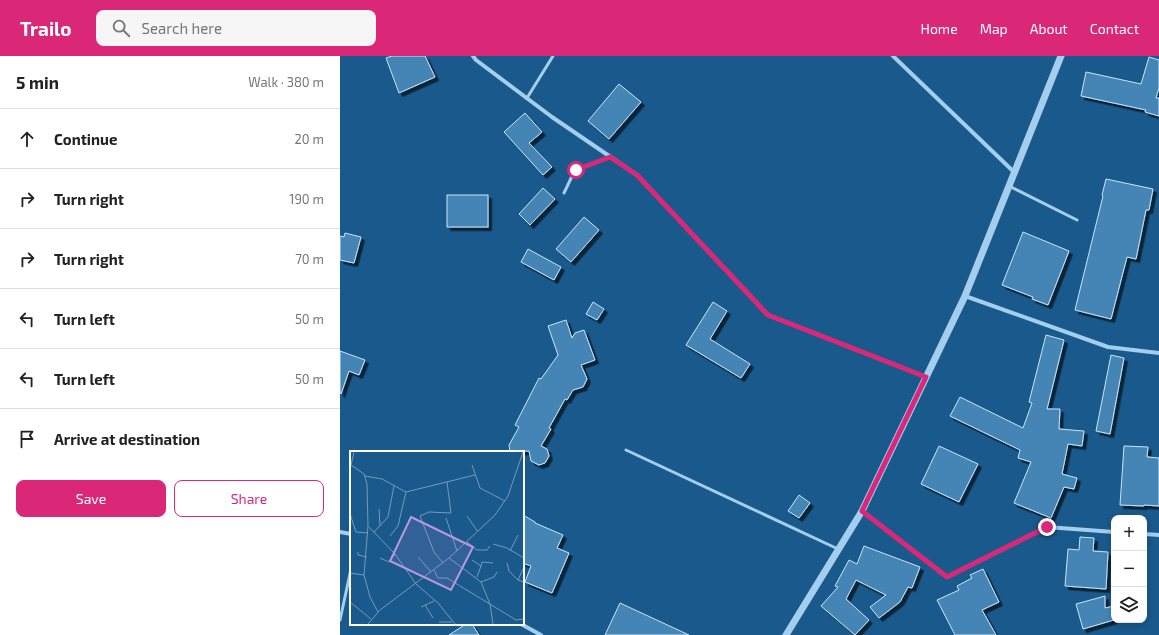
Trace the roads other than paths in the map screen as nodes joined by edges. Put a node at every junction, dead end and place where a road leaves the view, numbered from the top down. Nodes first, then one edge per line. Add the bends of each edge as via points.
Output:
1 (473, 56) edge
2 (553, 56) edge
3 (893, 56) edge
4 (1061, 56) edge
5 (527, 98) junction
6 (610, 157) junction
7 (1014, 172) junction
8 (1009, 186) junction
9 (564, 193) dead end
10 (1077, 220) dead end
11 (965, 296) junction
12 (1159, 353) edge
13 (926, 377) junction
14 (626, 450) dead end
15 (862, 511) junction
16 (340, 532) edge
17 (1111, 532) edge
18 (350, 534) edge
19 (1147, 534) edge
20 (1159, 535) edge
21 (839, 550) junction
22 (350, 574) edge
23 (340, 620) edge
24 (523, 625) edge
25 (541, 635) edge
26 (786, 635) edge

1 - 5 street
2 - 5 lane
3 - 7 street
4 - 7 street
5 - 6 street
6 - 9 lane via 576,170
6 - 13 street via 637,175 768,315
7 - 8 street
8 - 10 lane
8 - 11 street
11 - 12 street via 1108,347
11 - 13 street
13 - 15 street
14 - 21 lane
15 - 17 street via 947,577 1047,527
15 - 21 street
16 - 18 street
19 - 20 street
21 - 26 street
22 - 23 lane
24 - 25 street

